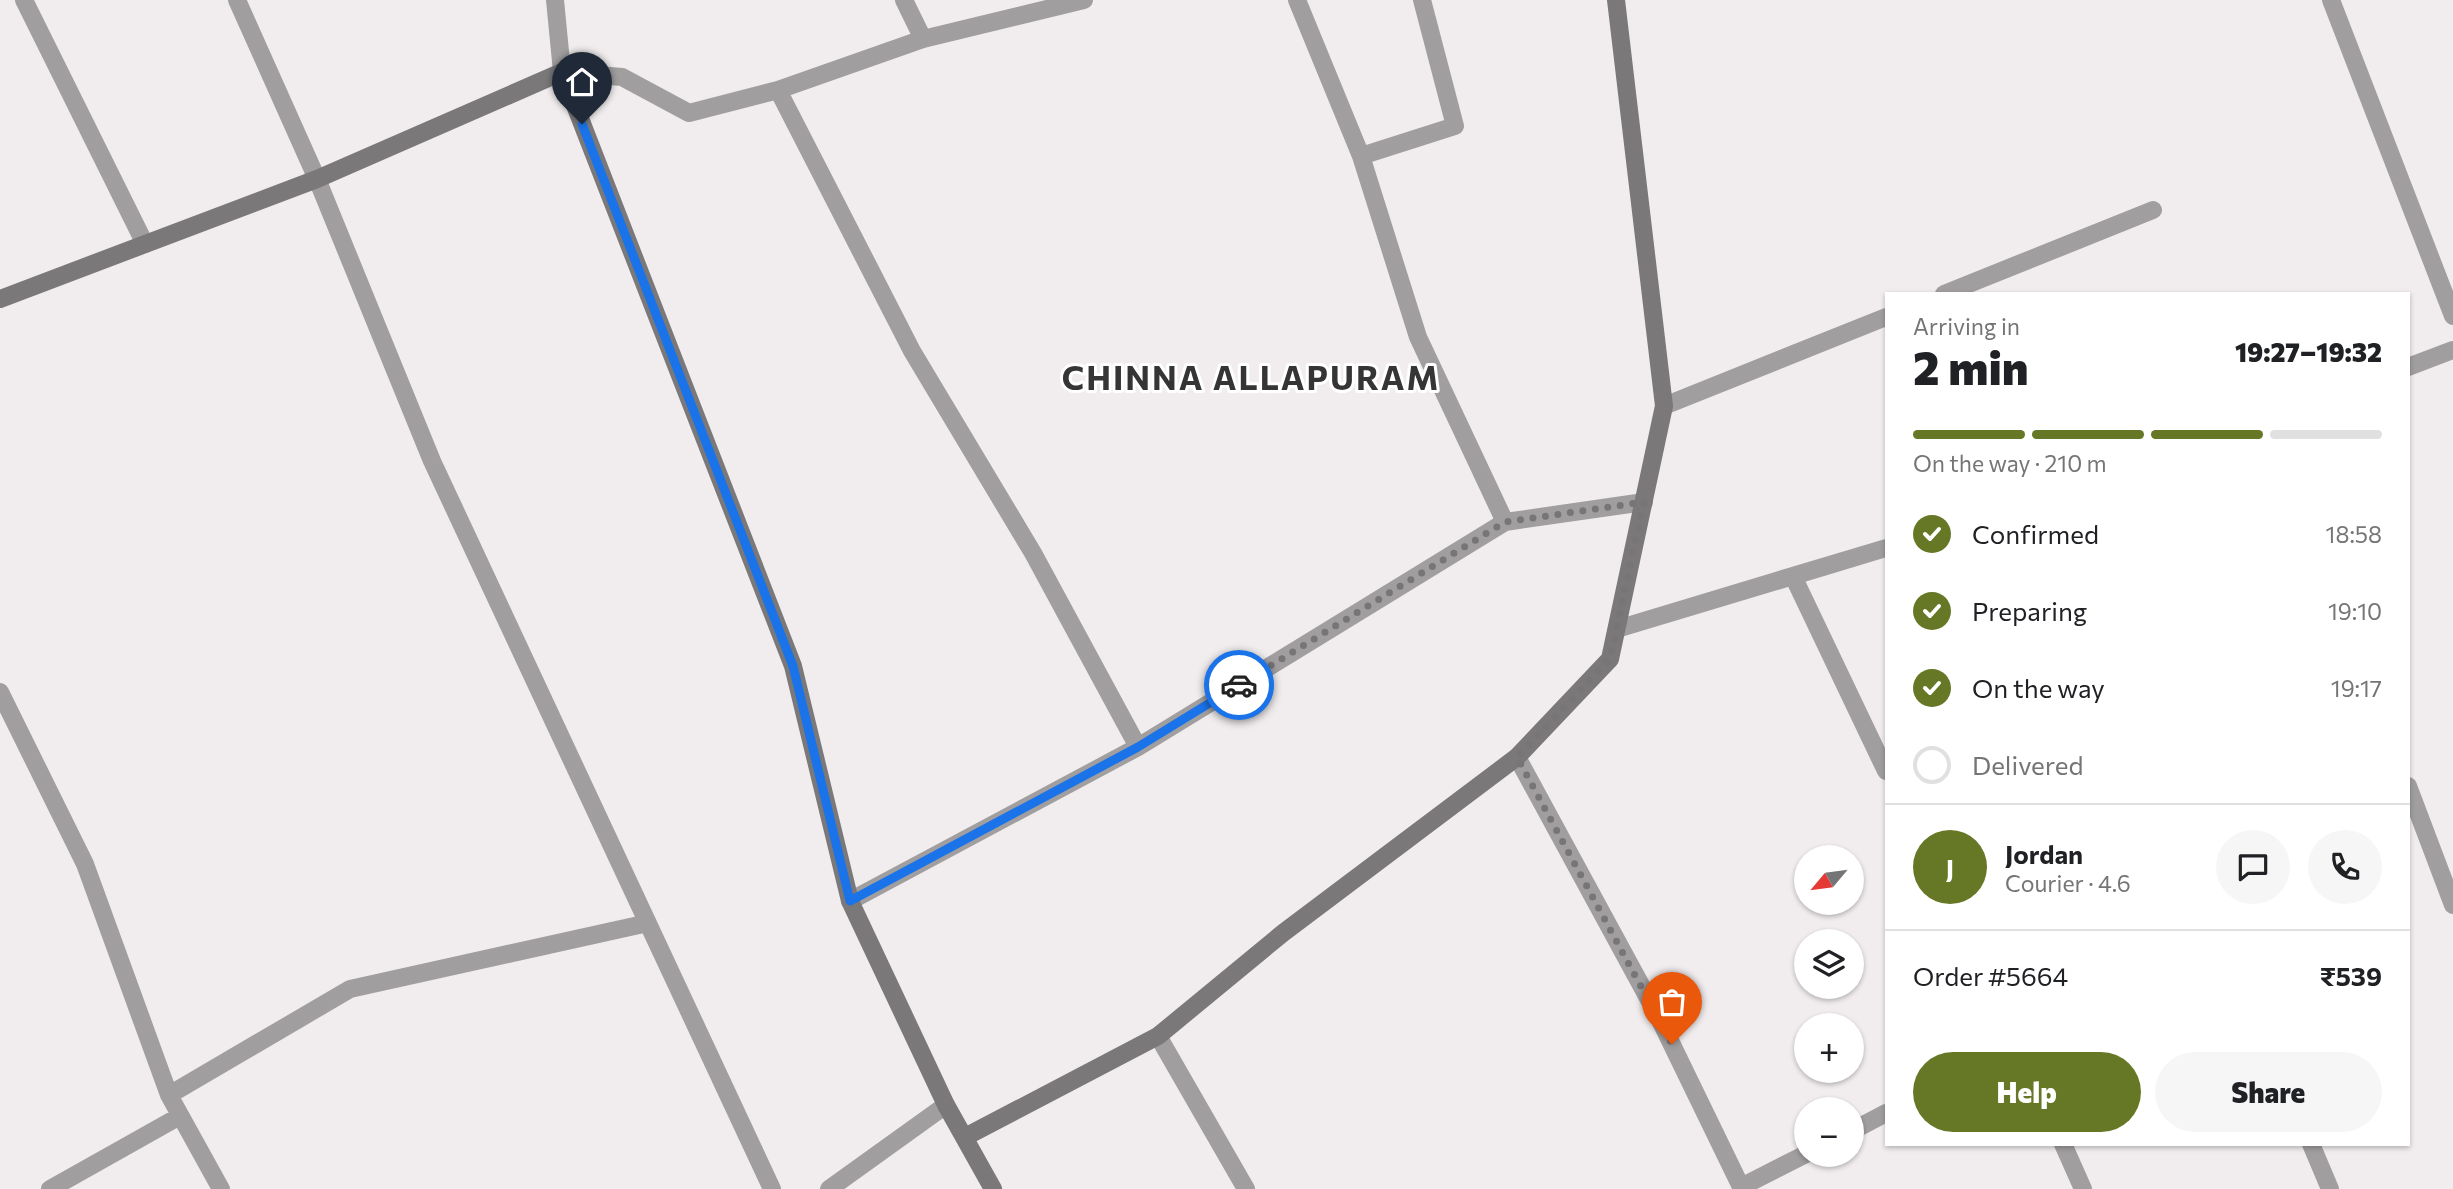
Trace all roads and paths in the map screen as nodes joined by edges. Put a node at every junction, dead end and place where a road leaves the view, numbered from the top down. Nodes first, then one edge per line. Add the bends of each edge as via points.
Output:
1 (24, 0) edge
2 (237, 0) edge
3 (555, 0) edge
4 (904, 0) edge
5 (1084, 0) edge
6 (1297, 0) edge
7 (1422, 0) edge
8 (1616, 0) edge
9 (2332, 0) edge
10 (923, 38) junction
11 (562, 72) junction
12 (778, 90) junction
13 (1361, 156) junction
14 (317, 179) junction
15 (2154, 210) dead end
16 (145, 244) junction
17 (1949, 292) edge
18 (0, 299) edge
19 (2453, 316) edge
20 (1885, 317) edge
21 (2453, 350) edge
22 (2410, 366) edge
23 (1664, 406) junction
24 (1644, 502) junction
25 (1505, 522) junction
26 (1885, 548) edge
27 (1793, 576) junction
28 (1617, 629) junction
29 (0, 691) edge
30 (1138, 747) junction
31 (1517, 757) junction
32 (1885, 769) edge
33 (2410, 791) edge
34 (850, 901) junction
35 (2453, 905) edge
36 (648, 923) junction
37 (1158, 1036) junction
38 (169, 1095) junction
39 (947, 1105) junction
40 (1885, 1114) edge
41 (180, 1116) junction
42 (1864, 1124) edge
43 (965, 1137) junction
44 (2064, 1146) edge
45 (2312, 1146) edge
46 (1794, 1160) edge
47 (1741, 1188) edge
48 (50, 1189) edge
49 (221, 1189) edge
50 (772, 1189) edge
51 (829, 1189) edge
52 (993, 1189) edge
53 (1246, 1189) edge
54 (2083, 1189) edge
55 (2330, 1189) edge

1 - 16 street
2 - 14 street
3 - 11 street
4 - 10 street
5 - 10 street
6 - 13 street
7 - 13 street via 1455,126
8 - 23 street
9 - 19 street
10 - 12 street
11 - 12 street via 622,77 689,113
11 - 14 street
11 - 34 street via 793,666
12 - 30 street via 912,351 1033,553
13 - 25 street via 1419,337
14 - 16 street
14 - 36 street via 432,461
15 - 17 street
16 - 18 street
20 - 23 street
21 - 22 street
23 - 24 street
24 - 25 street
24 - 28 street
25 - 30 street
26 - 27 street
27 - 28 street
27 - 32 street
28 - 31 street via 1610,659
29 - 38 street via 85,864
30 - 34 street
31 - 37 street via 1283,933
31 - 47 street via 1660,1020
33 - 35 street
34 - 39 street
36 - 38 street via 350,989
36 - 50 street
37 - 43 street
37 - 53 street
38 - 41 street
39 - 43 street
39 - 51 street
40 - 42 street
41 - 48 street
41 - 49 street
43 - 52 street
44 - 54 street
45 - 55 street
46 - 47 street

